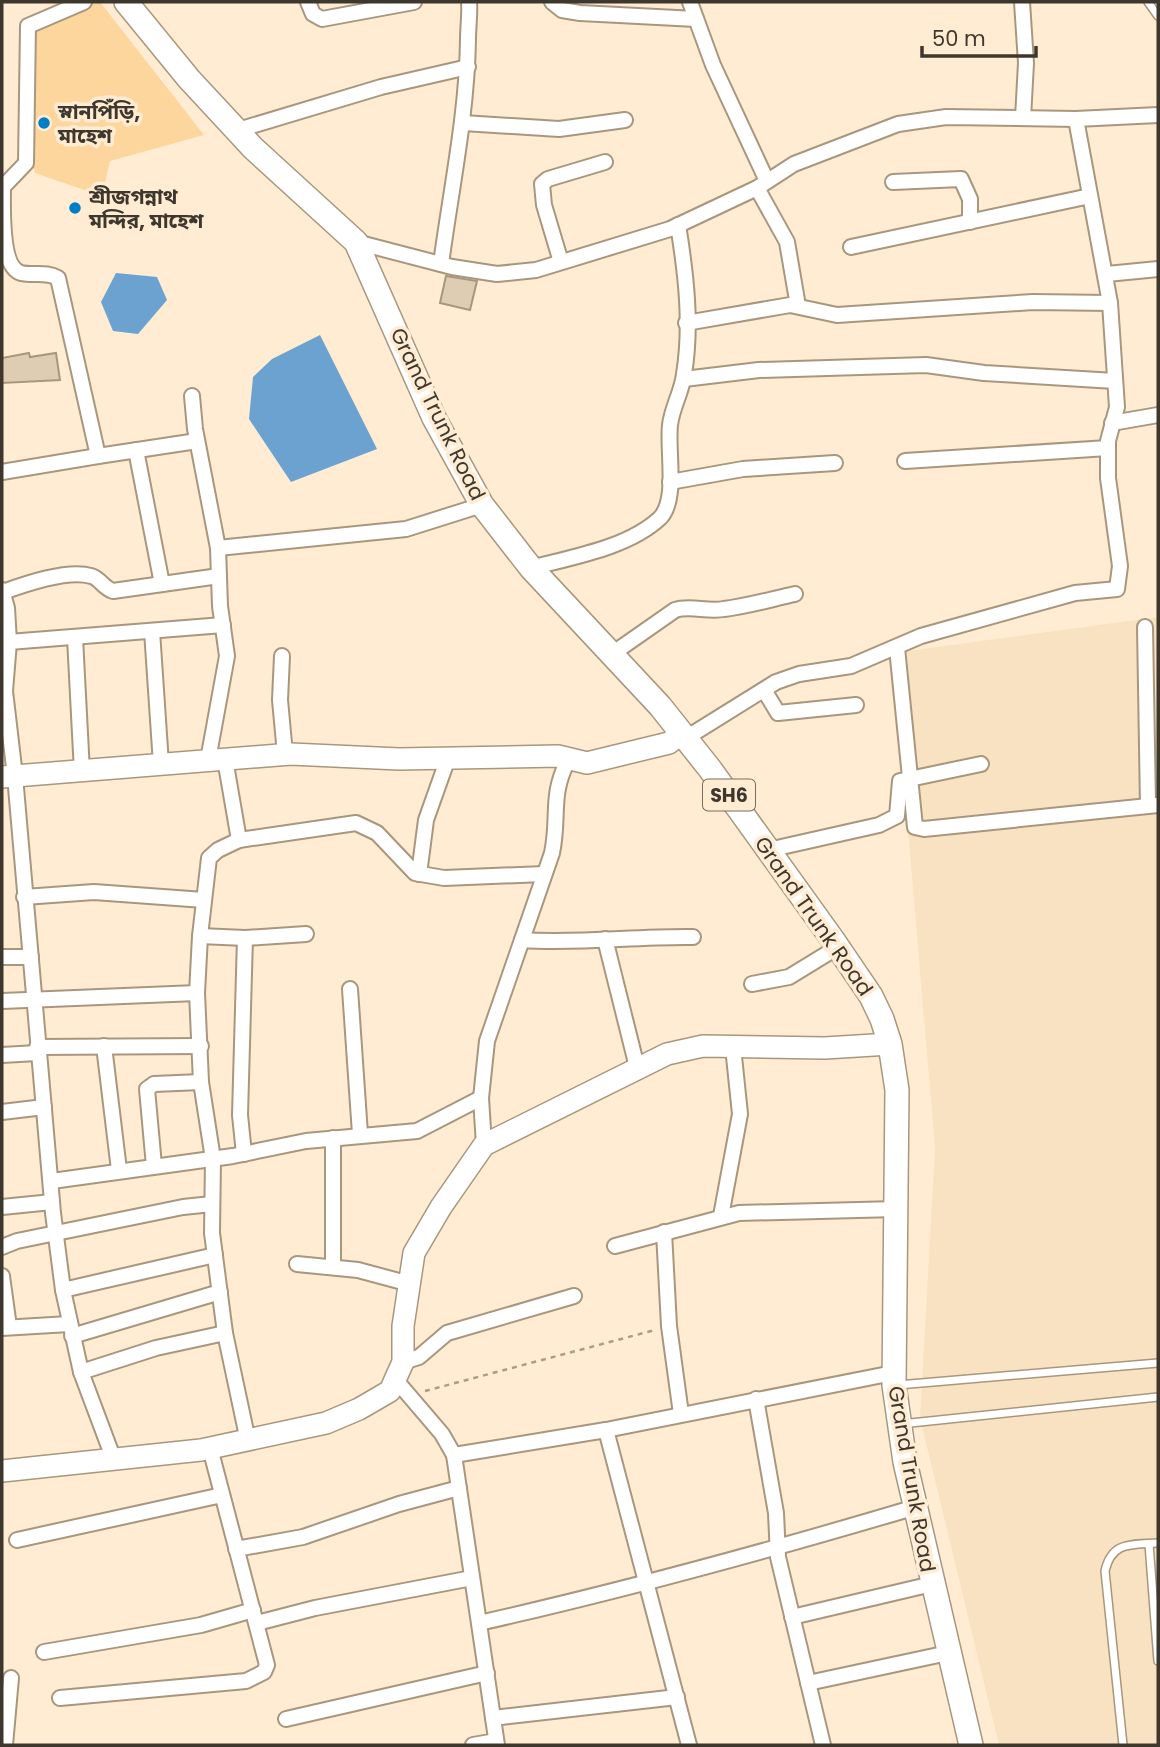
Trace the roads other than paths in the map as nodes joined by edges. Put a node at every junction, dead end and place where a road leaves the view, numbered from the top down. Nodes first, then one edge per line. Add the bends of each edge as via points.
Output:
1 (84, 2) edge
2 (126, 2) edge
3 (308, 2) edge
4 (414, 2) edge
5 (469, 2) edge
6 (552, 2) edge
7 (690, 2) edge
8 (1022, 2) edge
9 (1148, 2) edge
10 (1158, 16) edge
11 (696, 19) junction
12 (468, 67) junction
13 (1158, 116) edge
14 (1023, 118) junction
15 (1076, 119) junction
16 (625, 120) dead end
17 (463, 123) junction
18 (238, 130) junction
19 (605, 162) dead end
20 (893, 182) dead end
21 (762, 185) junction
22 (1090, 196) junction
23 (970, 222) junction
24 (678, 225) junction
25 (356, 242) junction
26 (851, 247) dead end
27 (3, 251) edge
28 (561, 262) junction
29 (441, 264) junction
30 (1158, 269) edge
31 (1107, 274) junction
32 (1110, 303) junction
33 (798, 306) junction
34 (686, 323) junction
35 (684, 379) junction
36 (1115, 381) junction
37 (192, 396) dead end
38 (1158, 415) edge
39 (1112, 423) junction
40 (197, 441) junction
41 (1108, 448) junction
42 (136, 450) junction
43 (98, 456) junction
44 (905, 461) dead end
45 (835, 464) dead end
46 (2, 472) edge
47 (670, 482) junction
48 (482, 505) junction
49 (218, 548) junction
50 (531, 568) junction
51 (219, 576) junction
52 (162, 584) junction
53 (3, 591) edge
54 (795, 594) dead end
55 (223, 625) junction
56 (1145, 627) dead end
57 (152, 631) junction
58 (75, 638) junction
59 (9, 642) junction
60 (897, 648) junction
61 (612, 654) junction
62 (282, 656) dead end
63 (764, 690) junction
64 (856, 705) dead end
65 (684, 736) junction
66 (285, 754) junction
67 (448, 758) junction
68 (569, 758) junction
69 (216, 759) junction
70 (161, 764) junction
71 (981, 764) dead end
72 (82, 772) junction
73 (9, 776) edge
74 (910, 776) junction
75 (1153, 806) edge
76 (239, 841) junction
77 (768, 850) junction
78 (419, 874) junction
79 (544, 874) junction
80 (24, 897) junction
81 (204, 900) junction
82 (306, 934) dead end
83 (200, 936) junction
84 (693, 937) dead end
85 (245, 938) junction
86 (605, 939) junction
87 (522, 940) junction
88 (838, 947) junction
89 (2, 957) edge
90 (31, 957) junction
91 (752, 984) dead end
92 (351, 989) dead end
93 (197, 993) junction
94 (34, 1000) junction
95 (2, 1001) edge
96 (890, 1044) junction
97 (104, 1046) junction
98 (201, 1046) junction
99 (733, 1047) junction
100 (37, 1050) junction
101 (2, 1055) edge
102 (637, 1068) junction
103 (201, 1082) junction
104 (481, 1098) junction
105 (44, 1107) junction
106 (2, 1112) edge
107 (360, 1134) junction
108 (333, 1138) junction
109 (484, 1145) junction
110 (244, 1153) junction
111 (213, 1158) junction
112 (154, 1166) junction
113 (119, 1170) junction
114 (52, 1181) junction
115 (52, 1202) junction
116 (212, 1204) junction
117 (2, 1207) edge
118 (897, 1209) junction
119 (721, 1216) junction
120 (664, 1232) junction
121 (56, 1233) junction
122 (615, 1246) dead end
123 (2, 1247) edge
124 (215, 1255) junction
125 (297, 1264) dead end
126 (333, 1267) junction
127 (2, 1276) edge
128 (410, 1284) junction
129 (63, 1290) junction
130 (220, 1292) junction
131 (574, 1296) dead end
132 (5, 1327) edge
133 (71, 1330) junction
134 (225, 1334) junction
135 (1158, 1363) edge
136 (81, 1372) junction
137 (402, 1378) junction
138 (893, 1379) junction
139 (1158, 1397) edge
140 (756, 1399) junction
141 (681, 1414) junction
142 (899, 1424) junction
143 (606, 1430) junction
144 (248, 1441) junction
145 (210, 1448) junction
146 (454, 1455) junction
147 (114, 1460) junction
148 (2, 1471) edge
149 (459, 1488) junction
150 (222, 1495) junction
151 (916, 1507) junction
152 (17, 1540) dead end
153 (1158, 1543) edge
154 (1149, 1544) junction
155 (778, 1546) junction
156 (236, 1549) junction
157 (472, 1578) junction
158 (648, 1584) junction
159 (932, 1584) junction
160 (255, 1616) junction
161 (792, 1617) junction
162 (479, 1623) junction
163 (44, 1652) dead end
164 (948, 1653) junction
165 (1158, 1661) edge
166 (487, 1674) junction
167 (11, 1678) dead end
168 (808, 1683) junction
169 (677, 1697) junction
170 (60, 1698) dead end
171 (493, 1718) junction
172 (286, 1719) dead end
173 (496, 1743) edge
174 (5, 1745) edge
175 (472, 1745) edge
176 (689, 1745) edge
177 (822, 1745) edge
178 (969, 1745) edge
179 (1123, 1745) edge

1 - 27 street via 28,26 26,163 3,187
2 - 18 main road, Grand Trunk Road / SH6 via 188,79
3 - 4 street via 313,14 322,19
5 - 12 street
6 - 11 street via 562,10 580,13
7 - 11 street
8 - 14 street
9 - 10 lane
11 - 21 street
12 - 17 street
12 - 18 street via 381,86
13 - 15 street
14 - 15 street
14 - 21 street via 946,117 898,124 794,163
15 - 22 street
16 - 17 street via 559,129
17 - 29 street
18 - 25 main road, Grand Trunk Road / SH6 via 278,173
19 - 28 street via 542,184
20 - 23 street via 961,179 970,199
21 - 24 street
21 - 33 street via 787,242
22 - 23 street
22 - 31 street
23 - 26 street
24 - 28 street
24 - 34 street via 686,272
25 - 29 street
25 - 48 main road, Grand Trunk Road / SH6 via 435,418
27 - 43 street via 9,266 18,272 51,273 58,278
28 - 29 street via 497,274
30 - 31 street
31 - 32 street
32 - 33 street via 1033,302 837,315
32 - 36 street
33 - 34 street
34 - 35 street
35 - 36 street via 759,370 926,365
35 - 47 street via 670,424
36 - 39 street via 1117,407
37 - 40 street
38 - 39 street
39 - 41 street
40 - 42 street
40 - 49 street
41 - 44 street
41 - 60 street via 1120,566 1117,589 1075,593 921,636
42 - 43 street
42 - 52 street
43 - 46 street
45 - 47 street via 743,469
47 - 50 street via 671,499 661,517 633,536
48 - 49 street via 406,528
48 - 50 main road, Grand Trunk Road / SH6
49 - 51 street
50 - 61 main road, Grand Trunk Road / SH6
51 - 52 street
51 - 55 street
52 - 53 street via 113,591 91,576 80,575
53 - 59 street
54 - 61 street via 725,609 675,610
55 - 57 street
55 - 69 street via 227,656
56 - 75 street
57 - 58 street
57 - 70 street
58 - 59 street
58 - 72 street
59 - 73 street via 5,691
60 - 63 street via 852,666 799,674
60 - 74 street
61 - 65 main road, Grand Trunk Road / SH6
62 - 66 street
63 - 64 street via 778,713
63 - 65 street
65 - 68 street via 587,763
65 - 77 main road, Grand Trunk Road / SH6
66 - 67 street
66 - 69 street
67 - 68 street
67 - 78 street via 426,820
68 - 79 street via 558,780 556,834
69 - 70 street
69 - 76 street
70 - 72 street
71 - 74 street
72 - 73 street
73 - 80 street
74 - 75 street via 915,827 924,829
74 - 77 street via 900,780 897,816 892,820
76 - 78 street via 356,823 377,833
76 - 81 street via 209,858
77 - 88 main road, Grand Trunk Road / SH6
78 - 79 street via 444,878
79 - 87 street
80 - 81 street via 94,892
80 - 90 street
81 - 83 street
82 - 85 street
83 - 85 street
83 - 93 street
84 - 86 street
85 - 110 street via 240,1115
86 - 87 street via 568,943
86 - 102 street
87 - 104 street via 487,1041
88 - 91 street via 789,977
88 - 96 main road, Grand Trunk Road / SH6 via 871,996
89 - 90 street
90 - 94 street
92 - 107 street
93 - 94 street
93 - 98 street
94 - 95 street
94 - 100 street
96 - 99 street
96 - 118 main road, Grand Trunk Road / SH6 via 897,1090
97 - 98 street
97 - 100 street
97 - 113 street
98 - 103 street
99 - 102 street via 703,1046 667,1054
99 - 119 street via 740,1114
100 - 101 street
100 - 105 street
102 - 109 street
103 - 111 street
103 - 112 street via 155,1084 146,1089
104 - 107 street via 418,1131
104 - 109 street
105 - 106 street
105 - 114 street
107 - 108 street
108 - 110 street
108 - 126 street
109 - 128 street via 414,1254
110 - 111 street
111 - 112 street
111 - 116 street
112 - 113 street
113 - 114 street
114 - 115 street
115 - 117 street
115 - 121 street
116 - 121 street
116 - 124 street
118 - 119 street
118 - 138 main road, Grand Trunk Road / SH6
119 - 120 street
120 - 122 street
120 - 141 street via 669,1326
121 - 123 street
121 - 129 street
124 - 129 street
124 - 130 street
125 - 126 street
126 - 128 street
127 - 132 street
128 - 137 street
129 - 133 street
130 - 133 street
130 - 134 street
131 - 137 street via 447,1333
132 - 133 street
133 - 136 street
134 - 136 street via 156,1348
134 - 144 street
135 - 138 lane
136 - 147 street
137 - 144 street via 390,1391 326,1423
137 - 146 street
138 - 140 street
138 - 142 main road, Grand Trunk Road / SH6
139 - 142 lane
140 - 141 street
140 - 155 street
141 - 143 street
142 - 151 main road, Grand Trunk Road / SH6
143 - 146 street
143 - 158 street
144 - 145 street
145 - 147 street
145 - 150 street
146 - 149 street
147 - 148 street
149 - 156 street via 303,1537
149 - 157 street
150 - 152 street
150 - 156 street
151 - 155 street
151 - 159 main road, Grand Trunk Road / SH6
153 - 154 lane
154 - 165 lane
154 - 179 lane via 1116,1549 1105,1571
155 - 158 street
155 - 161 street
156 - 160 street
157 - 160 street
157 - 162 street
158 - 162 street
158 - 169 street
159 - 161 street
159 - 164 main road, Grand Trunk Road / SH6
160 - 163 street
160 - 170 street via 267,1665 258,1677
161 - 168 street
162 - 166 street
164 - 168 street
164 - 178 main road, Grand Trunk Road / SH6
166 - 171 street
166 - 172 street
167 - 174 street
168 - 177 street
169 - 171 street
169 - 176 street
171 - 173 street
173 - 175 street

